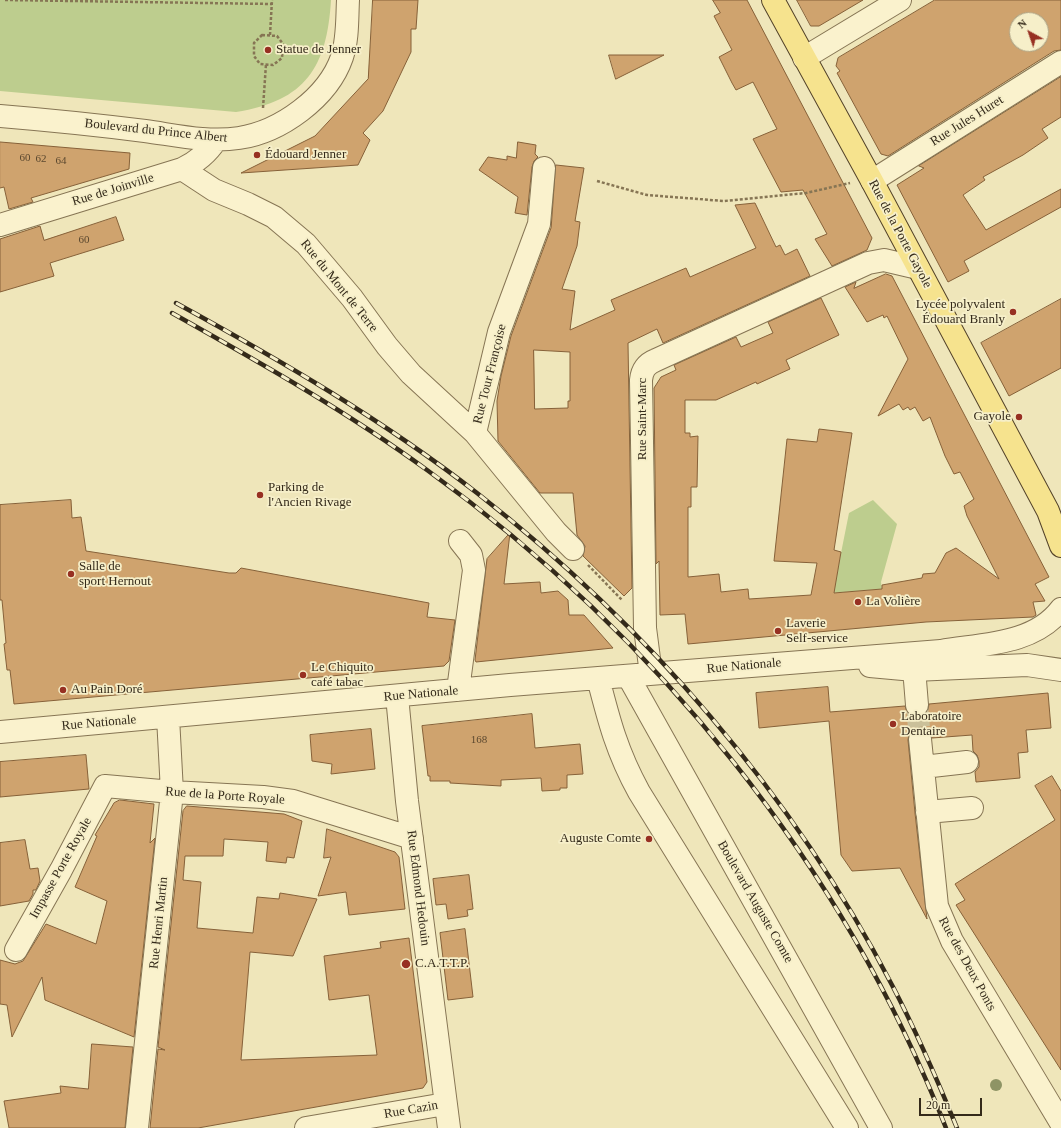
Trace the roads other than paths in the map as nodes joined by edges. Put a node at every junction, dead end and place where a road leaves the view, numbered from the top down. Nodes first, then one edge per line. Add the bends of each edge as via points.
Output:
1 (348, 0) edge
2 (773, 0) edge
3 (900, 0) edge
4 (804, 58) junction
5 (1061, 62) edge
6 (0, 116) edge
7 (216, 140) junction
8 (544, 168) dead end
9 (182, 169) junction
10 (870, 178) junction
11 (0, 225) edge
12 (918, 268) junction
13 (475, 433) junction
14 (1048, 511) junction
15 (1061, 528) edge
16 (460, 541) dead end
17 (1061, 546) edge
18 (573, 549) road end
19 (1061, 610) edge
20 (1061, 630) edge
21 (941, 651) junction
22 (914, 662) junction
23 (1061, 670) edge
24 (651, 674) junction
25 (628, 676) junction
26 (598, 678) junction
27 (458, 690) junction
28 (397, 696) junction
29 (917, 705) tunnel mouth
30 (168, 717) junction
31 (0, 732) edge
32 (920, 739) tunnel mouth
33 (967, 762) dead end
34 (923, 767) junction
35 (105, 786) joint
36 (172, 792) junction
37 (972, 808) dead end
38 (927, 812) junction
39 (412, 838) junction
40 (16, 950) dead end
41 (446, 1104) junction
42 (1061, 1123) edge
43 (137, 1128) edge
44 (306, 1128) edge
45 (449, 1128) edge
46 (847, 1128) edge
47 (881, 1128) edge

1 - 7 street, Boulevard du Prince Albert via 345,46 337,68 326,86 297,112 274,126 248,137
2 - 4 main road, Rue de la Porte Gayole
3 - 4 street
4 - 10 main road, Rue de la Porte Gayole
5 - 10 street, Rue Jules Huret
6 - 7 street, Boulevard du Prince Albert
7 - 9 street, Rue de Joinville via 200,159
8 - 13 street, Rue Tour Françoise via 539,224 502,321
9 - 11 street, Rue de Joinville
9 - 13 street, Rue du Mont de Terre via 214,190 274,217 295,234 338,280 411,374
10 - 12 main road, Rue de la Porte Gayole
12 - 14 main road, Rue de la Porte Gayole
12 - 24 street, Rue Saint-Marc via 884,260 868,263 649,363 644,369 641,380 645,613
13 - 18 street, Rue Tour Françoise via 556,532
14 - 15 main road, Rue de la Porte Gayole
14 - 17 main road, Rue de la Porte Gayole
16 - 27 street via 470,554 474,570
19 - 21 street, Rue Nationale via 1044,626 1024,635
20 - 21 street, Rue Nationale via 1040,642 1016,650
21 - 22 street, Rue Nationale
22 - 23 street, Rue Nationale via 1027,665
22 - 24 street, Rue Nationale via 819,660
22 - 29 street
24 - 25 street, Rue Nationale
25 - 26 street, Rue Nationale
25 - 47 street, Boulevard Auguste Comte
26 - 27 street, Rue Nationale
26 - 46 street via 611,729 639,792
27 - 28 street, Rue Nationale
28 - 30 street, Rue Nationale
28 - 39 street, Rue Edmond Hedouin
30 - 31 street, Rue Nationale
30 - 36 street, Rue Henri Martin
32 - 34 street, Rue des Deux Ponts
33 - 34 street
34 - 38 street, Rue des Deux Ponts
35 - 36 street, Rue de la Porte Royale
35 - 40 street, Impasse Porte Royale
36 - 39 street, Rue de la Porte Royale via 262,796 292,801
36 - 43 street, Rue Henri Martin
37 - 38 street
38 - 42 street, Rue des Deux Ponts via 936,906 943,925
39 - 41 street, Rue Edmond Hedouin
41 - 44 street, Rue Cazin
41 - 45 street, Rue Edmond Hedouin

